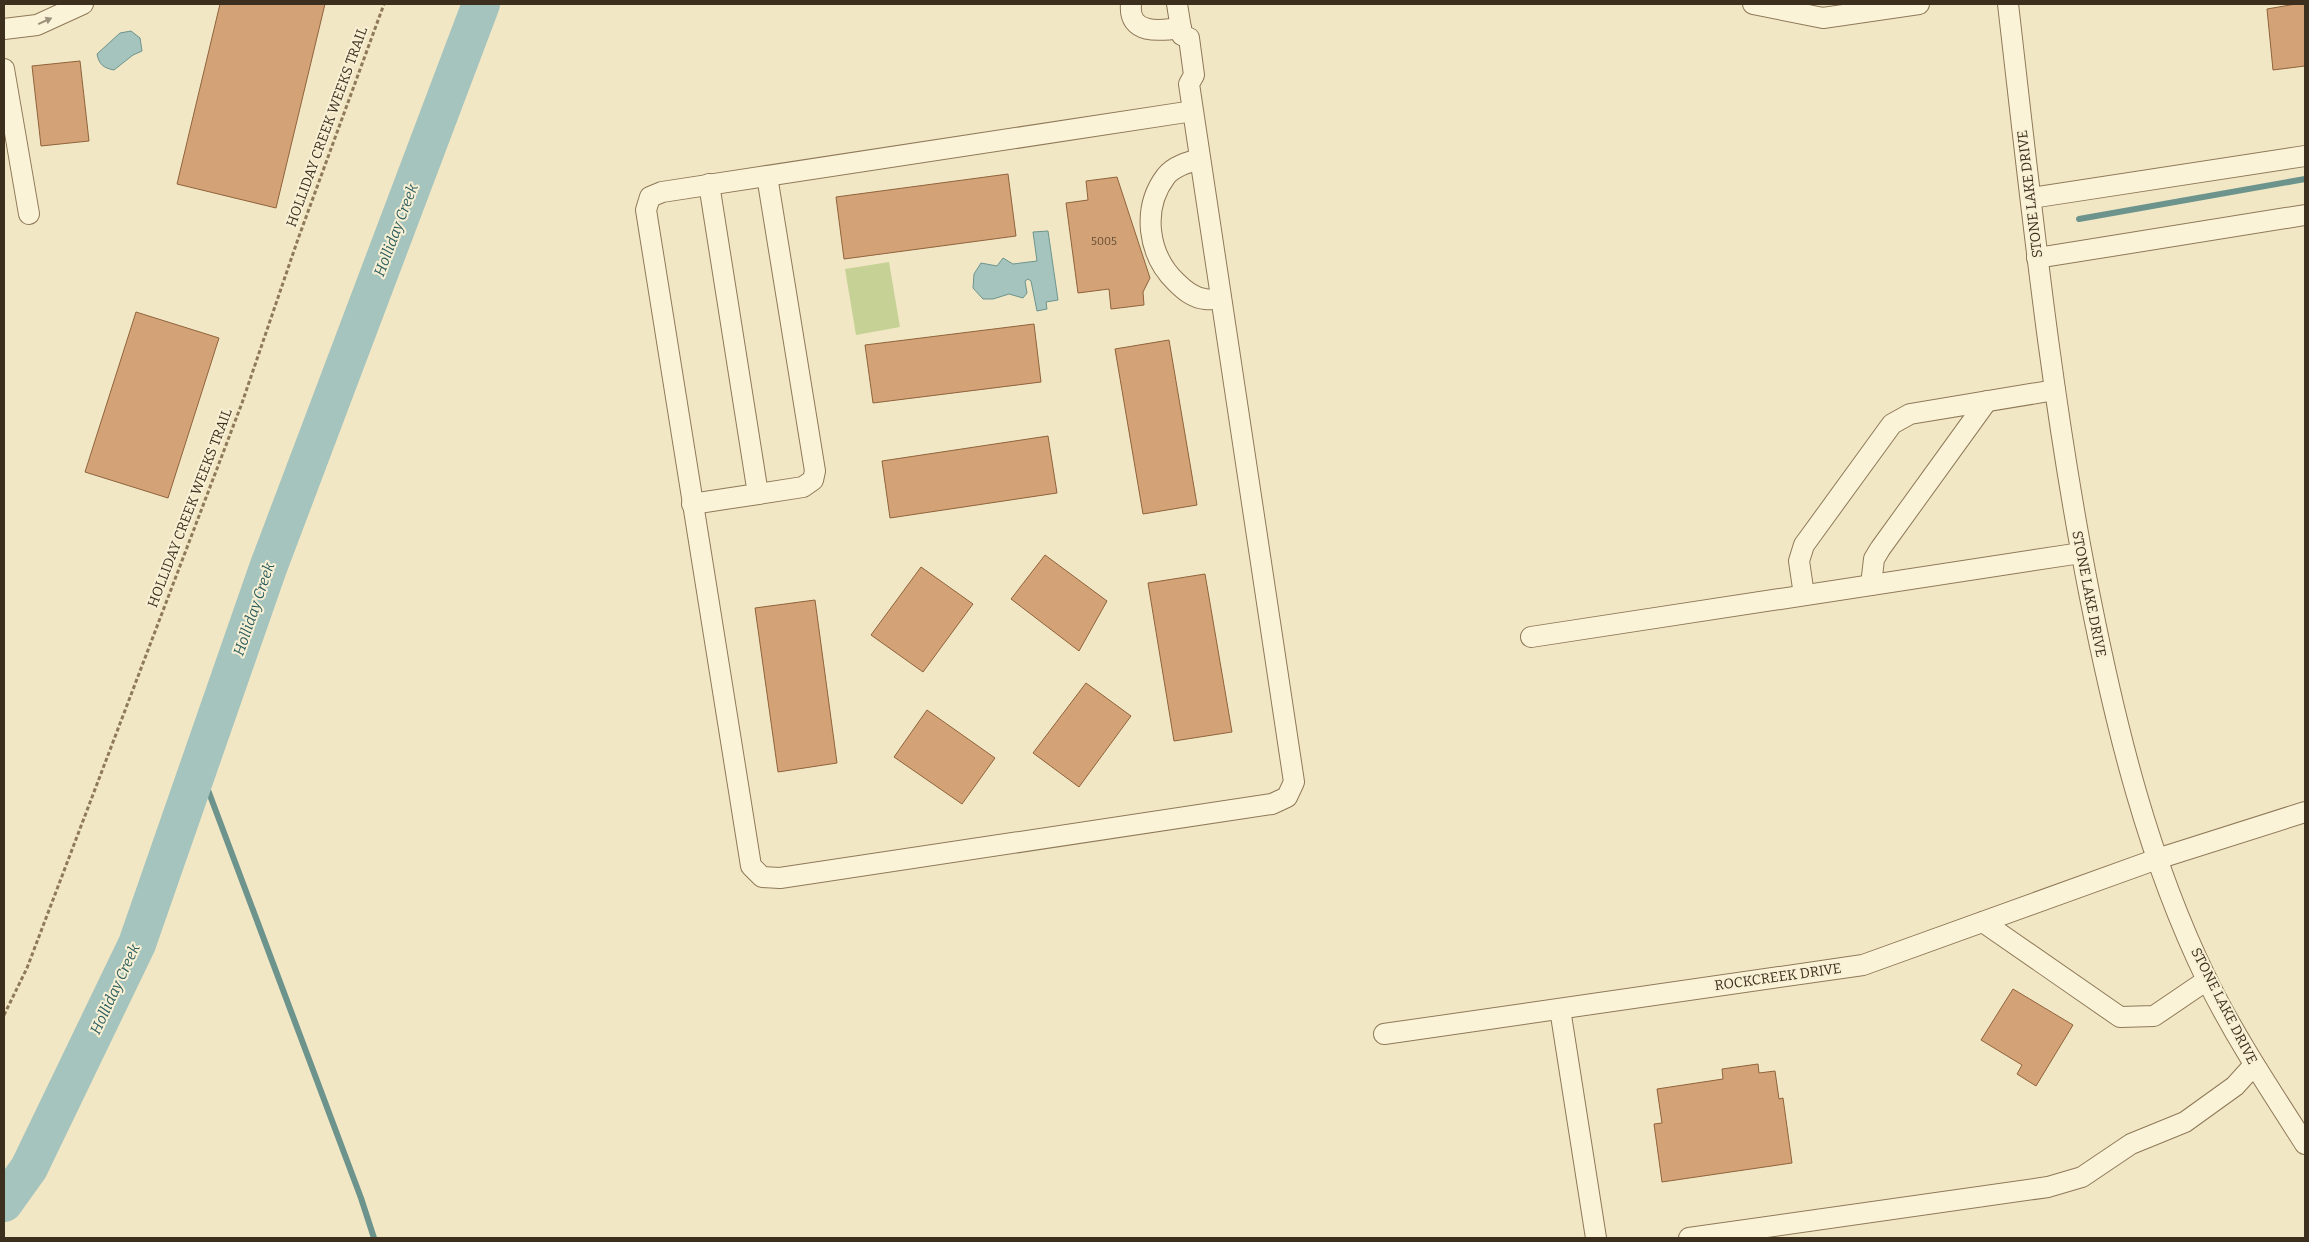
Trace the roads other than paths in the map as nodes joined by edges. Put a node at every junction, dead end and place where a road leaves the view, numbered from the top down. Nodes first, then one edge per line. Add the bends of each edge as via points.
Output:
1 (83, 4) edge
2 (1131, 4) edge
3 (1177, 4) edge
4 (1753, 4) edge
5 (1918, 4) edge
6 (2008, 4) edge
7 (4, 29) edge
8 (1181, 31) junction
9 (4, 69) edge
10 (1193, 111) junction
11 (2305, 156) edge
12 (1200, 159) junction
13 (768, 176) junction
14 (709, 184) junction
15 (2031, 198) junction
16 (30, 214) dead end
17 (2305, 215) edge
18 (2037, 258) junction
19 (1221, 298) junction
20 (2055, 390) junction
21 (1987, 402) junction
22 (758, 494) junction
23 (692, 504) junction
24 (2081, 553) junction
25 (1871, 585) junction
26 (1804, 595) junction
27 (1531, 637) dead end
28 (2305, 812) edge
29 (2157, 858) junction
30 (1983, 922) junction
31 (2207, 980) junction
32 (1560, 1009) junction
33 (1384, 1034) dead end
34 (2254, 1066) junction
35 (2305, 1144) edge
36 (1596, 1238) edge
37 (1689, 1238) edge

7 -> 1 street via 37,25
2 - 8 street via 1130,11 1136,22 1148,30
3 - 8 street
4 - 5 street via 1823,18
6 - 15 street, STONE LAKE DRIVE
8 - 10 street via 1188,38 1194,75 1189,84
9 - 16 street
10 - 12 street
10 - 13 street
11 - 15 street
12 - 19 street
12 - 19 street via 1183,164 1166,175 1151,214 1151,234 1162,268 1188,294 1205,300
13 - 14 street
13 - 22 street via 815,471 813,480 803,487
14 - 22 street
14 - 23 street via 662,192 650,197 646,210
15 - 18 street, STONE LAKE DRIVE
17 - 18 street
18 - 20 street, STONE LAKE DRIVE
19 - 23 street via 1294,782 1287,796 1272,804 780,878 762,877 751,866
20 - 21 street
20 - 24 street, STONE LAKE DRIVE
21 - 25 street via 1880,549 1874,559
21 - 26 street via 1910,414 1892,424 1804,545 1800,561
22 - 23 street
24 - 25 street
24 - 29 street, STONE LAKE DRIVE via 2106,680 2136,795
25 - 26 street
26 - 27 street
28 - 29 street, ROCKCREEK DRIVE
29 - 30 street, ROCKCREEK DRIVE
29 - 31 street, STONE LAKE DRIVE
30 - 31 street via 2120,1017 2154,1016
30 - 32 street, ROCKCREEK DRIVE via 1863,965
31 - 34 street, STONE LAKE DRIVE
32 - 33 street, ROCKCREEK DRIVE
32 - 36 street
34 - 35 street, STONE LAKE DRIVE
34 - 37 street via 2235,1086 2185,1122 2131,1144 2082,1177 2048,1187

